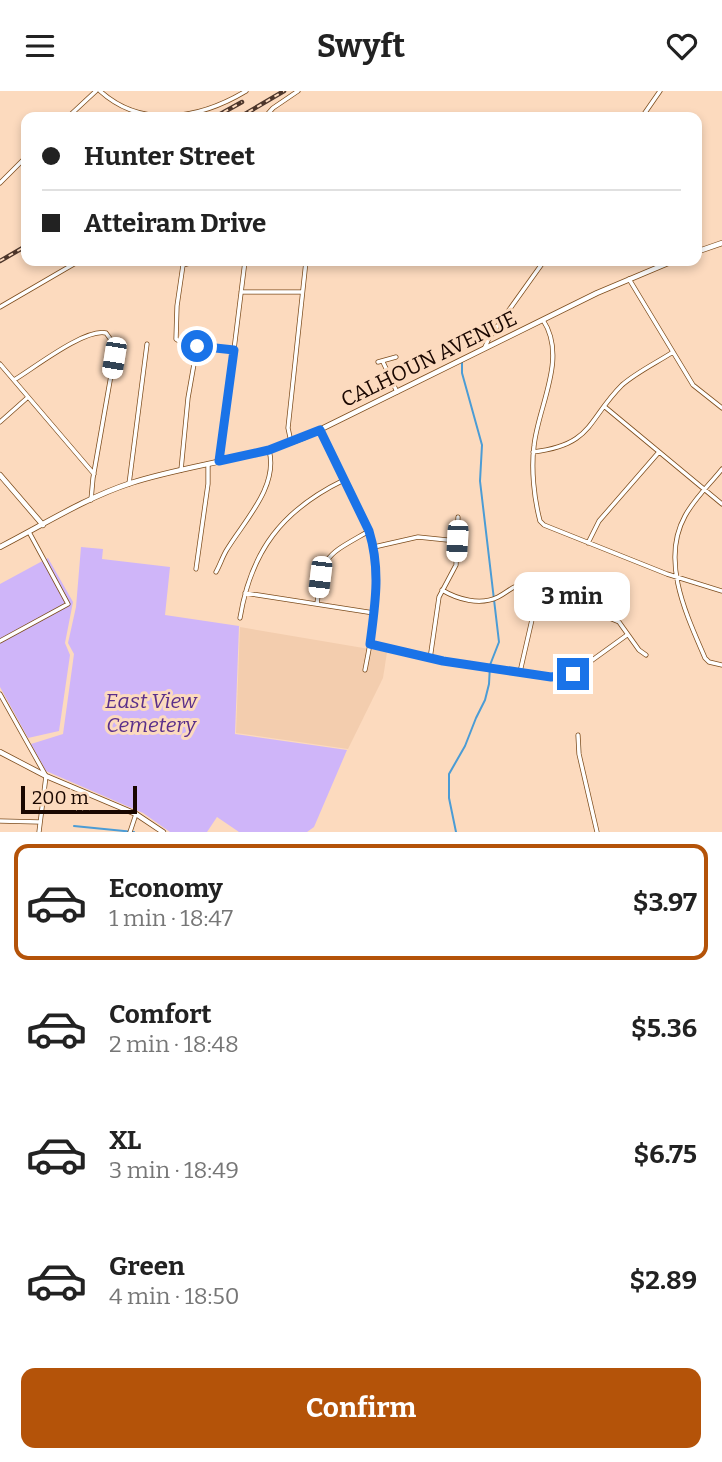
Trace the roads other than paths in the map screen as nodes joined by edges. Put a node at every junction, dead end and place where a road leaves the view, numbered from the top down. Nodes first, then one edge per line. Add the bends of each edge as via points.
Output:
1 (98, 91) edge
2 (246, 91) edge
3 (299, 91) edge
4 (660, 91) edge
5 (74, 112) edge
6 (140, 112) edge
7 (197, 112) edge
8 (269, 112) edge
9 (645, 112) edge
10 (21, 162) edge
11 (0, 183) edge
12 (722, 243) edge
13 (702, 250) edge
14 (70, 266) edge
15 (181, 266) edge
16 (244, 266) edge
17 (305, 266) edge
18 (540, 266) edge
19 (661, 266) edge
20 (629, 279) junction
21 (241, 292) junction
22 (302, 292) junction
23 (0, 307) edge
24 (543, 320) junction
25 (147, 344) dead end
26 (197, 346) junction
27 (484, 349) junction
28 (234, 350) junction
29 (673, 352) junction
30 (396, 357) dead end
31 (0, 364) edge
32 (14, 380) junction
33 (397, 392) junction
34 (28, 397) junction
35 (605, 407) junction
36 (722, 408) edge
37 (0, 422) edge
38 (320, 430) junction
39 (291, 443) junction
40 (269, 450) junction
41 (533, 452) junction
42 (659, 452) junction
43 (219, 461) junction
44 (208, 464) junction
45 (722, 469) edge
46 (181, 470) junction
47 (93, 474) junction
48 (0, 475) edge
49 (344, 480) junction
50 (129, 484) junction
51 (705, 490) junction
52 (91, 500) junction
53 (722, 504) edge
54 (458, 517) dead end
55 (43, 525) junction
56 (369, 531) junction
57 (29, 532) junction
58 (457, 541) junction
59 (588, 543) junction
60 (0, 547) edge
61 (374, 547) junction
62 (196, 569) dead end
63 (216, 572) dead end
64 (677, 578) junction
65 (540, 589) junction
66 (442, 590) junction
67 (722, 591) edge
68 (244, 593) junction
69 (317, 604) junction
70 (374, 613) junction
71 (240, 618) dead end
72 (627, 635) junction
73 (0, 641) edge
74 (370, 644) junction
75 (646, 655) dead end
76 (430, 659) junction
77 (722, 665) edge
78 (365, 670) dead end
79 (520, 672) junction
80 (0, 694) edge
81 (578, 735) dead end
82 (0, 752) edge
83 (46, 775) junction
84 (136, 814) junction
85 (0, 821) edge
86 (41, 823) junction
87 (39, 832) edge
88 (130, 832) edge
89 (163, 832) edge
90 (597, 832) edge

1 - 5 street
1 - 6 street
2 - 7 street
3 - 8 street
4 - 9 street
10 - 11 street
12 - 13 street
14 - 23 street
15 - 26 street via 176,339
16 - 21 street
17 - 22 street
18 - 27 street
19 - 20 street, CALHOUN AVENUE
20 - 24 street, CALHOUN AVENUE
20 - 29 street
21 - 22 street
21 - 28 street
22 - 39 street via 288,428
24 - 27 street, CALHOUN AVENUE
24 - 41 street via 553,362
25 - 50 street
26 - 28 street
26 - 46 street
27 - 33 street, CALHOUN AVENUE
28 - 43 street
29 - 35 street via 626,381
29 - 36 street via 696,388
30 - 33 street via 380,362
31 - 32 street
32 - 34 street
32 - 47 street via 88,336 99,331 109,335 114,358
33 - 38 street, CALHOUN AVENUE
34 - 37 street
34 - 47 street
35 - 41 street via 572,442
35 - 42 street
38 - 39 street, CALHOUN AVENUE
38 - 49 street
39 - 40 street, CALHOUN AVENUE
40 - 43 street, CALHOUN AVENUE
40 - 63 street via 270,470 258,504
41 - 59 street via 540,521
42 - 51 street
42 - 59 street via 599,521
43 - 44 street, CALHOUN AVENUE
44 - 46 street, CALHOUN AVENUE
44 - 62 street
45 - 51 street
46 - 50 street, CALHOUN AVENUE
47 - 52 street
48 - 55 street
49 - 56 street
49 - 68 street via 312,496 289,518 257,559
50 - 52 street, CALHOUN AVENUE
51 - 53 street
51 - 64 street via 680,527
52 - 55 street, CALHOUN AVENUE
54 - 58 street
55 - 57 street, CALHOUN AVENUE
56 - 61 street
56 - 69 street via 328,558 321,570
57 - 60 street, CALHOUN AVENUE
57 - 73 street via 68,604
58 - 61 street via 418,537
58 - 66 street via 455,569
59 - 64 street
61 - 70 street
64 - 67 street
64 - 77 street via 705,658
65 - 66 street via 517,584 487,601 454,597
65 - 72 street via 619,622
65 - 79 street
66 - 76 street
68 - 69 street
68 - 71 street
69 - 70 street
70 - 74 street
72 - 75 street
72 - 79 street via 573,674 557,677
74 - 76 street
74 - 78 street
76 - 79 street
80 - 83 street
81 - 90 street
82 - 83 street
83 - 84 street
83 - 86 street
84 - 88 street
84 - 89 street
85 - 86 street
86 - 87 street

